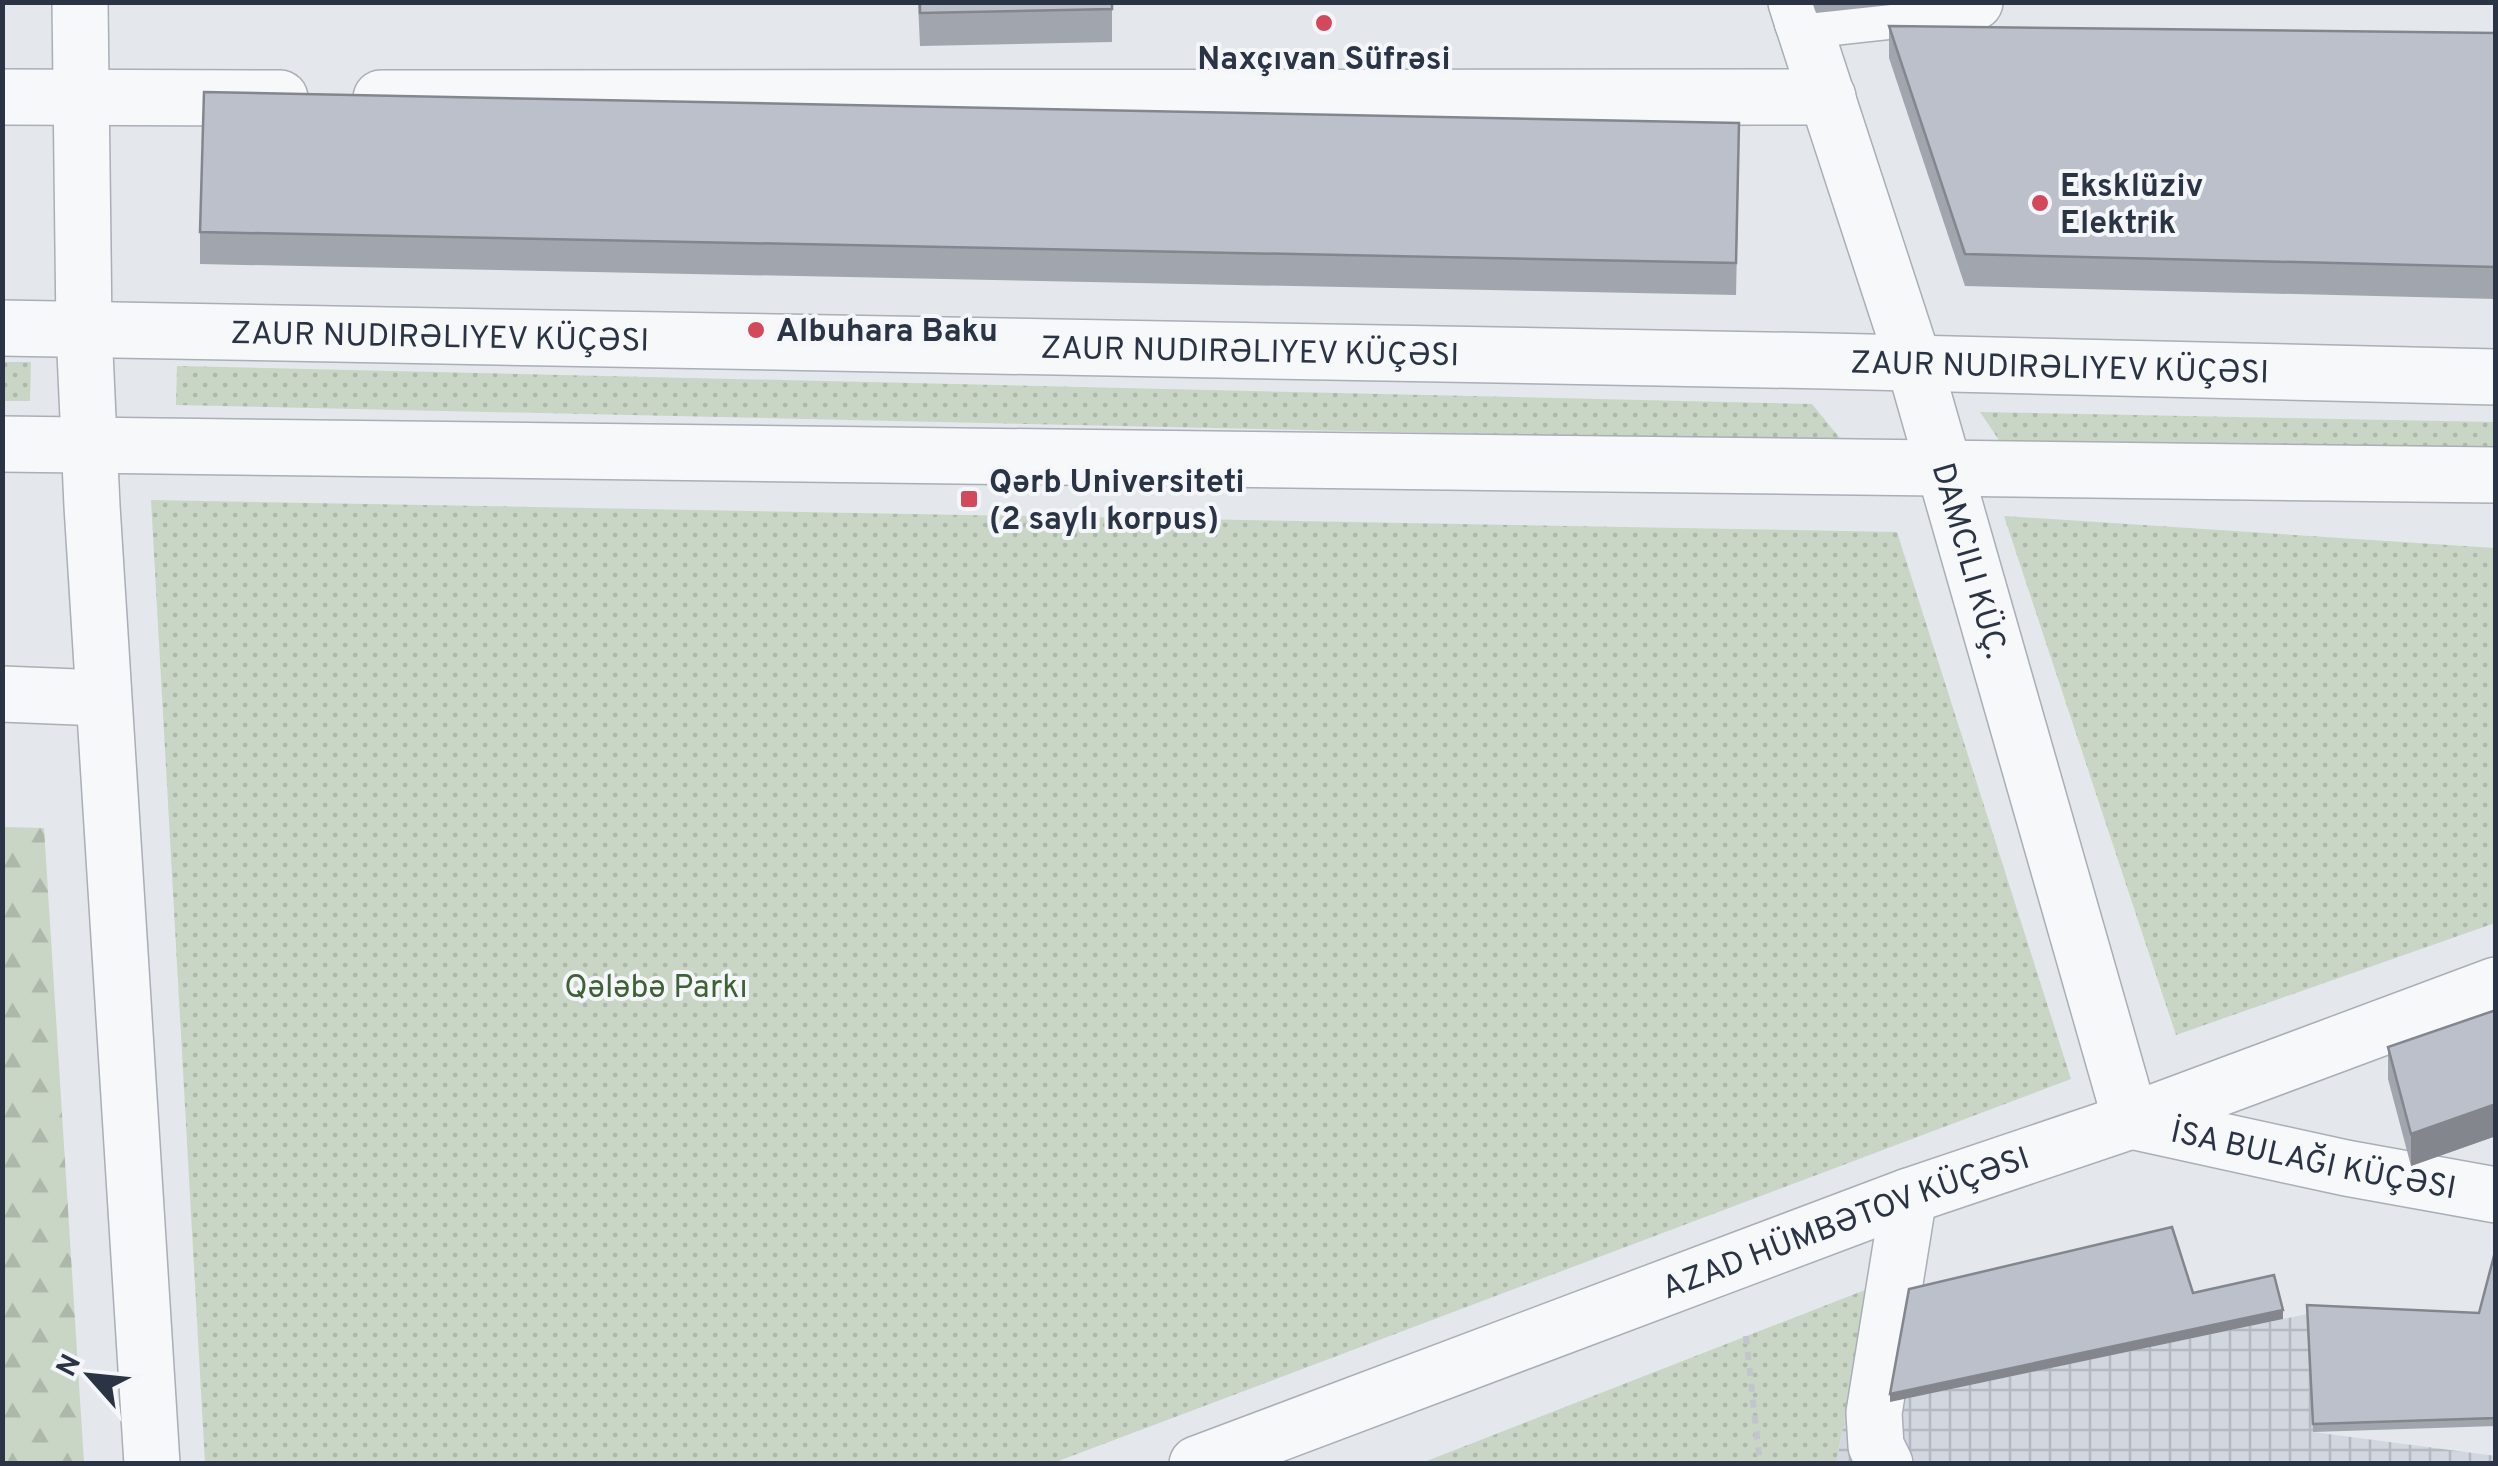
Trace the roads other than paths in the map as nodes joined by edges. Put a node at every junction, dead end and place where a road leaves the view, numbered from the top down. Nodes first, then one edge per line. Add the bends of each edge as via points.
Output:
1 (80, 2) edge
2 (1975, 2) edge
3 (1799, 12) edge
4 (2, 96) edge
5 (1828, 96) junction
6 (84, 98) junction
7 (2, 328) edge
8 (84, 330) junction
9 (1914, 362) junction
10 (2496, 376) edge
11 (2, 444) edge
12 (89, 446) junction
13 (1945, 467) junction
14 (2496, 475) edge
15 (2, 694) edge
16 (102, 698) junction
17 (2496, 985) edge
18 (2131, 1121) junction
19 (2496, 1195) edge
20 (1909, 1196) junction
21 (152, 1464) edge
22 (1197, 1464) edge
23 (1884, 1464) edge

1 - 6 street
2 - 3 street
3 - 5 street
4 - 6 street
5 - 6 street
5 - 9 street
6 - 8 street
7 - 8 street, ZAUR NUDIRƏLIYEV KÜÇƏSI
8 - 9 street, ZAUR NUDIRƏLIYEV KÜÇƏSI
8 - 12 street
9 - 10 street, ZAUR NUDIRƏLIYEV KÜÇƏSI
9 - 13 street
11 - 12 street
12 - 13 street
12 - 16 street
13 - 14 street
13 - 18 street
15 - 16 street
16 - 21 street
17 - 18 street, AZAD HÜMBƏTOV KÜÇƏSI
18 - 19 street
18 - 20 street, AZAD HÜMBƏTOV KÜÇƏSI
20 - 22 street, AZAD HÜMBƏTOV KÜÇƏSI
20 - 23 street via 1874,1414

